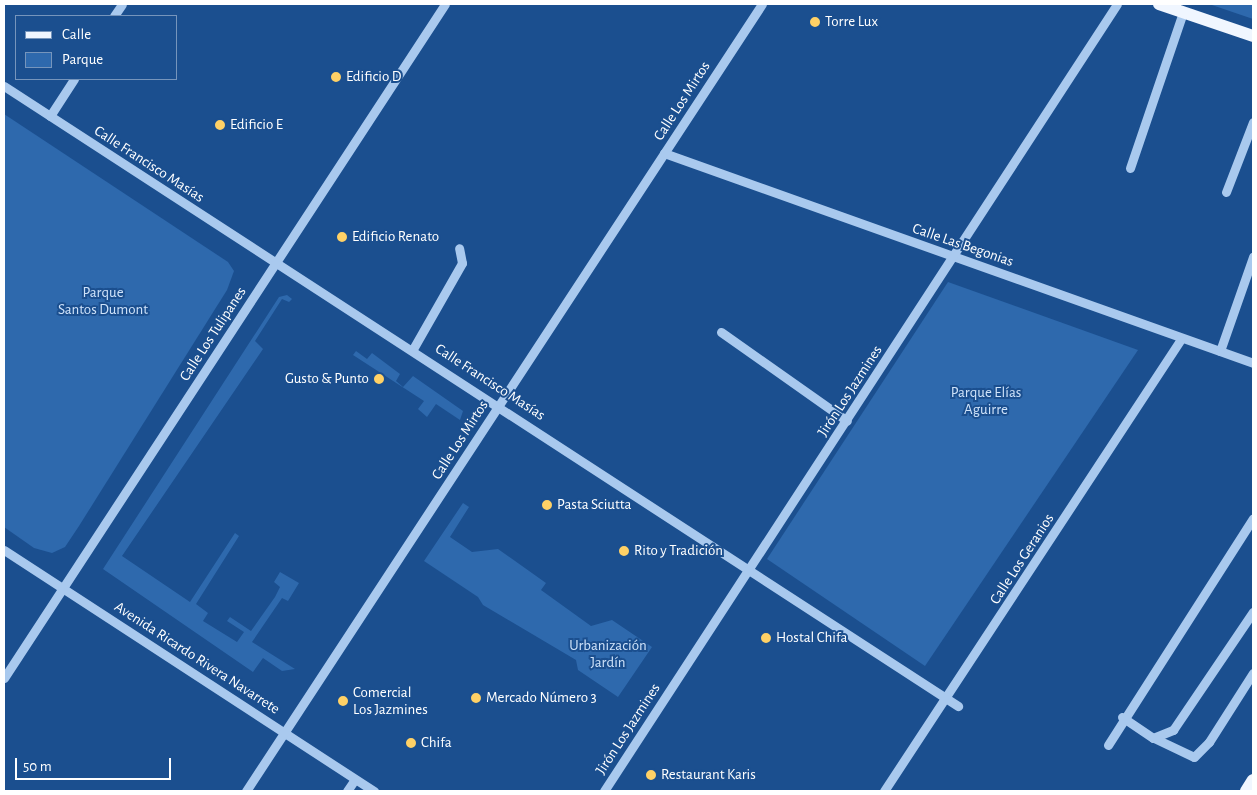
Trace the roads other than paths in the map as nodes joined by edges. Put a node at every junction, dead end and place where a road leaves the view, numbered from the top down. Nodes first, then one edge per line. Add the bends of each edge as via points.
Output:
1 (122, 4) edge
2 (445, 4) edge
3 (762, 4) edge
4 (1117, 4) edge
5 (1160, 4) edge
6 (1183, 12) junction
7 (115, 15) edge
8 (1253, 36) edge
9 (73, 80) edge
10 (4, 86) edge
11 (50, 116) junction
12 (1253, 122) edge
13 (664, 153) junction
14 (1130, 168) dead end
15 (1226, 192) dead end
16 (459, 248) dead end
17 (953, 257) junction
18 (1253, 257) edge
19 (277, 262) junction
20 (721, 332) dead end
21 (1182, 339) junction
22 (413, 349) junction
23 (1220, 351) junction
24 (1253, 363) edge
25 (500, 404) junction
26 (847, 421) junction
27 (1253, 518) edge
28 (4, 550) edge
29 (749, 571) junction
30 (63, 588) junction
31 (1253, 612) edge
32 (1253, 674) edge
33 (4, 678) edge
34 (947, 698) junction
35 (958, 706) dead end
36 (1122, 718) junction
37 (285, 732) junction
38 (1153, 738) junction
39 (1108, 744) dead end
40 (355, 779) junction
41 (1253, 780) edge
42 (246, 791) edge
43 (347, 791) edge
44 (374, 791) edge
45 (604, 791) edge
46 (884, 791) edge
47 (1246, 791) edge

1 - 7 street
2 - 19 street, Calle Los Tulipanes
3 - 13 street, Calle Los Mirtos
4 - 17 street, Jirón Los Jazmines
5 - 6 main road
6 - 8 main road
6 - 14 street
9 - 11 street
10 - 11 street, Calle Francisco Masías
11 - 19 street, Calle Francisco Masías
12 - 15 street
13 - 17 street, Calle Las Begonias
13 - 25 street, Calle Los Mirtos
16 - 22 street via 462,263
17 - 21 street, Calle Las Begonias
17 - 26 street, Jirón Los Jazmines
18 - 23 street
19 - 22 street, Calle Francisco Masías
19 - 30 street, Calle Los Tulipanes
20 - 26 street
21 - 23 street, Calle Las Begonias
21 - 34 street, Calle Los Geranios
22 - 25 street, Calle Francisco Masías
23 - 24 street, Calle Las Begonias
25 - 29 street, Calle Francisco Masías
25 - 37 street, Calle Los Mirtos
26 - 29 street, Jirón Los Jazmines
27 - 36 street
28 - 30 street, Avenida Ricardo Rivera Navarrete
29 - 34 street, Calle Francisco Masías
29 - 45 street, Jirón Los Jazmines
30 - 33 street, Calle Los Tulipanes
30 - 37 street, Avenida Ricardo Rivera Navarrete
31 - 38 street via 1173,730
32 - 38 street via 1209,742 1194,757
34 - 35 street, Calle Francisco Masías
34 - 46 street, Calle Los Geranios
36 - 38 street
36 - 39 street
37 - 40 street, Avenida Ricardo Rivera Navarrete
37 - 42 street, Calle Los Mirtos
40 - 43 street
40 - 44 street, Avenida Ricardo Rivera Navarrete
41 - 47 main road

